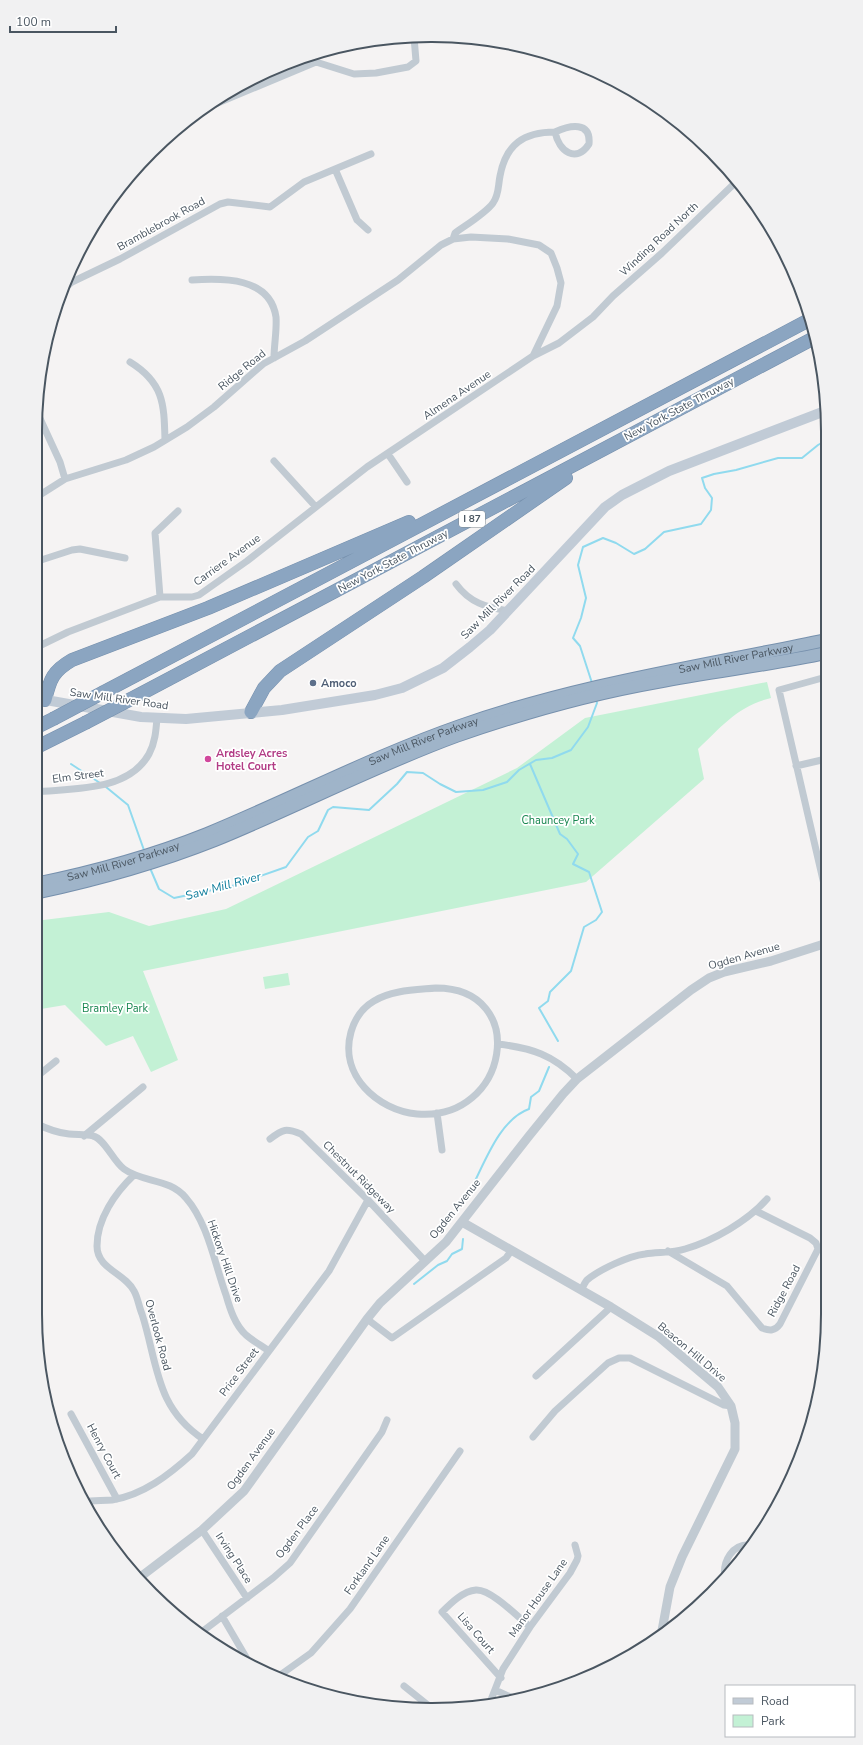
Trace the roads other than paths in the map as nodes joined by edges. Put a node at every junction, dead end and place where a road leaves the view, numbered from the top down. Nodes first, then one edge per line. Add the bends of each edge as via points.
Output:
1 (414, 43) edge
2 (232, 97) edge
3 (555, 132) junction
4 (372, 154) dead end
5 (335, 169) junction
6 (733, 185) edge
7 (368, 230) dead end
8 (453, 239) junction
9 (192, 280) dead end
10 (72, 282) edge
11 (597, 314) joint
12 (805, 322) edge
13 (810, 340) edge
14 (533, 356) junction
15 (274, 358) junction
16 (130, 362) dead end
17 (820, 413) edge
18 (42, 424) edge
19 (636, 432) junction
20 (165, 440) junction
21 (388, 454) junction
22 (274, 461) dead end
23 (65, 479) junction
24 (407, 482) dead end
25 (42, 494) edge
26 (480, 494) junction
27 (330, 495) joint
28 (316, 506) junction
29 (178, 511) dead end
30 (125, 558) dead end
31 (42, 559) edge
32 (456, 584) dead end
33 (160, 597) junction
34 (508, 611) junction
35 (821, 641) edge
36 (42, 645) edge
37 (821, 654) edge
38 (821, 678) edge
39 (604, 689) junction
40 (42, 695) edge
41 (42, 699) edge
42 (251, 712) junction
43 (157, 718) junction
44 (42, 724) edge
45 (42, 744) edge
46 (821, 760) edge
47 (796, 766) junction
48 (42, 791) edge
49 (136, 863) junction
50 (821, 872) edge
51 (70, 876) junction
52 (42, 879) edge
53 (42, 882) edge
54 (42, 891) edge
55 (821, 945) edge
56 (498, 1044) junction
57 (56, 1061) dead end
58 (42, 1072) edge
59 (577, 1079) junction
60 (143, 1087) dead end
61 (437, 1113) junction
62 (42, 1125) edge
63 (84, 1136) junction
64 (270, 1139) dead end
65 (442, 1150) dead end
66 (134, 1175) junction
67 (767, 1199) dead end
68 (368, 1200) junction
69 (756, 1211) junction
70 (462, 1222) junction
71 (511, 1251) junction
72 (668, 1251) junction
73 (425, 1261) junction
74 (581, 1290) junction
75 (611, 1307) junction
76 (367, 1319) junction
77 (269, 1350) junction
78 (536, 1376) dead end
79 (731, 1406) junction
80 (71, 1414) dead end
81 (387, 1420) dead end
82 (533, 1437) dead end
83 (203, 1439) junction
84 (460, 1451) dead end
85 (117, 1499) junction
86 (90, 1501) edge
87 (202, 1530) junction
88 (575, 1545) dead end
89 (744, 1546) edge
90 (725, 1569) edge
91 (143, 1575) edge
92 (247, 1598) junction
93 (222, 1616) junction
94 (530, 1627) junction
95 (663, 1627) edge
96 (204, 1630) edge
97 (245, 1655) edge
98 (283, 1673) edge
99 (501, 1678) junction
100 (404, 1686) dead end
101 (495, 1690) junction
102 (508, 1696) edge
103 (492, 1698) edge
104 (425, 1703) edge

1 - 2 street via 416,61 408,68 354,74 316,62
3 - 3 street via 560,146 569,153 576,154 590,144 588,132 582,127 569,126
3 - 8 street via 528,135 515,145 506,155 502,165 497,196 493,204 455,234
4 - 5 street
5 - 7 street via 357,220
5 - 10 street, Bramblebrook Road via 304,182 270,208 228,202 220,204 120,259
6 - 11 street, Winding Road North via 613,296
8 - 14 street via 508,239 539,244 551,253 561,283 557,306
8 - 15 street, Ridge Road via 441,245 398,280 305,342
9 - 15 street via 214,278 243,282 259,288 272,304 276,318
11 - 14 street, Almena Avenue via 559,343
12 - 26 highway, New York State Thruway / I 87
13 - 19 highway, New York State Thruway / I 87
14 - 21 street, Almena Avenue
15 - 20 street, Ridge Road via 263,364 214,407
16 - 20 street via 143,370 158,388 164,409
17 - 34 main road, Saw Mill River Road via 669,471 622,495 605,507
18 - 23 street
19 - 42 highway via 532,500 423,578 288,666 268,682
19 - 45 highway, New York State Thruway / I 87, bridge
20 - 23 street, Ridge Road via 126,460
21 - 24 street
21 - 27 street, Almena Avenue
22 - 28 street
23 - 25 street, Ridge Road
26 - 40 highway via 208,608 72,660 53,675
26 - 44 highway, New York State Thruway / I 87, bridge
27 - 28 street, Carriere Avenue
28 - 33 street, Carriere Avenue via 199,595
29 - 33 street via 155,533
30 - 31 street via 80,549
32 - 34 street via 464,594 484,606
33 - 36 street, Carriere Avenue
34 - 42 main road, Saw Mill River Road via 456,659 402,688 358,698 282,710
35 - 39 highway, Saw Mill River Parkway
37 - 39 highway, Saw Mill River Parkway
38 - 47 street via 779,690
39 - 49 highway, Saw Mill River Parkway via 502,712 435,735
41 - 43 main road, Saw Mill River Road
42 - 43 main road, Saw Mill River Road via 193,719
43 - 48 street, Elm Street via 155,737 149,754 135,770 117,781
46 - 47 street
47 - 50 street
49 - 51 highway, Saw Mill River Parkway
49 - 54 highway, Saw Mill River Parkway
51 - 52 highway
51 - 53 highway, Saw Mill River Parkway
55 - 59 street, Ogden Avenue via 709,978 690,990
56 - 59 street via 520,1047 551,1058
56 - 61 street via 493,1072 483,1088 464,1104
56 - 61 street via 493,1021 483,1004 469,994 452,988 389,994 374,1001 358,1014 348,1052 354,1071 364,1087 378,1100 394,1109 418,1114
57 - 58 street
59 - 70 street, Ogden Avenue
60 - 63 street
61 - 65 street
62 - 63 street, Hickory Hill Drive via 67,1134
63 - 66 street, Hickory Hill Drive via 100,1139 110,1155
64 - 68 street, Chestnut Ridgeway via 280,1131 289,1129 301,1134
66 - 77 street, Hickory Hill Drive via 174,1187 185,1197 197,1215 210,1245 230,1310 237,1323 246,1335
66 - 83 street, Overlook Road via 106,1210 99,1229 97,1250 100,1260 122,1277 134,1291 148,1334 159,1384 171,1407 191,1431
67 - 69 street
68 - 73 street, Chestnut Ridgeway
68 - 77 street, Price Street via 329,1271
69 - 72 street via 707,1241 683,1250
69 - 72 street, Ridge Road via 810,1238 818,1249 780,1324 774,1330 762,1328 727,1286
70 - 71 street, Beacon Hill Drive
70 - 73 street, Ogden Avenue via 446,1242
71 - 74 street, Beacon Hill Drive
71 - 76 street via 506,1258 392,1338
72 - 74 street via 644,1254 610,1266 587,1280
73 - 76 street, Ogden Avenue via 380,1303
74 - 75 street, Beacon Hill Drive
75 - 78 street
75 - 79 street, Beacon Hill Drive via 659,1337 718,1387
76 - 87 street, Ogden Avenue via 244,1491
77 - 83 street, Price Street
79 - 82 street via 724,1405 630,1358 619,1358 608,1363 554,1411
79 - 95 street, Beacon Hill Drive via 735,1422 735,1449 672,1581
80 - 85 street, Henry Court
81 - 92 street, Ogden Place via 382,1432 290,1563
83 - 85 street, Price Street via 192,1454 164,1477 135,1494
84 - 98 street, Forkland Lane via 350,1608 311,1653
85 - 86 street, Price Street
87 - 91 street, Ogden Avenue
87 - 92 street, Irving Place
88 - 94 street, Manor House Lane via 578,1556 570,1573
89 - 90 street via 730,1555 725,1562
92 - 93 street, Ogden Place
93 - 96 street, Ogden Place
93 - 97 street
94 - 99 street, Manor House Lane via 503,1669
94 - 99 street, Lisa Court via 490,1594 477,1590 466,1593 442,1612
99 - 101 street, Manor House Lane
100 - 104 street
101 - 102 street
101 - 103 street, Manor House Lane

